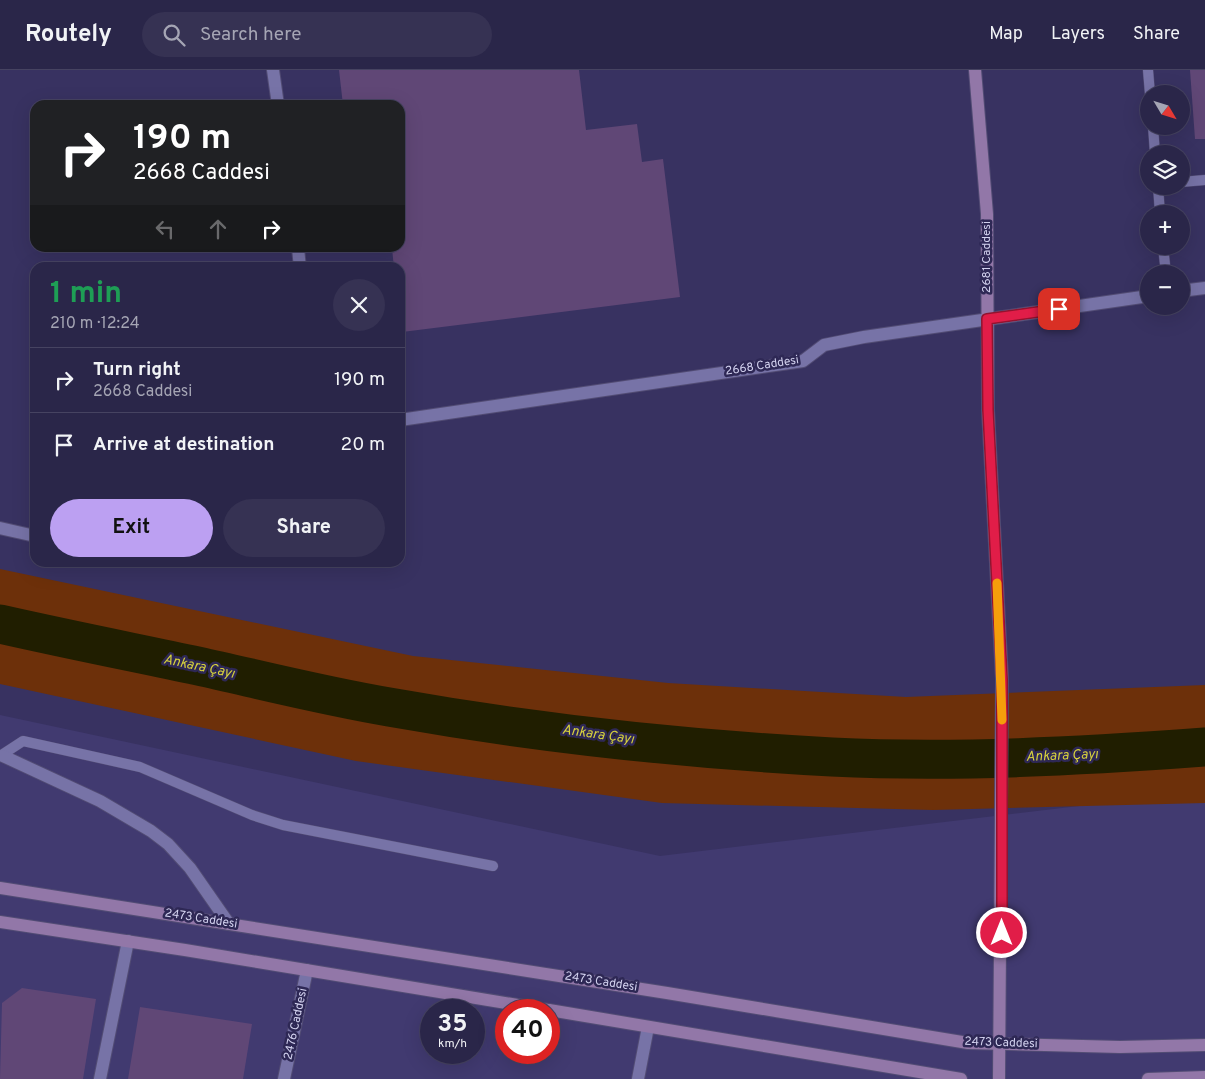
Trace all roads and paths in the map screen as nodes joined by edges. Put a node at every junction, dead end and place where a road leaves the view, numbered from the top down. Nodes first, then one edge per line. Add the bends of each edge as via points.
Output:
1 (273, 70) edge
2 (975, 70) edge
3 (1148, 70) edge
4 (1149, 85) edge
5 (277, 100) edge
6 (1205, 180) edge
7 (1190, 181) edge
8 (1205, 288) edge
9 (1190, 290) edge
10 (1140, 297) edge
11 (987, 319) junction
12 (405, 419) edge
13 (0, 528) edge
14 (30, 535) edge
15 (2, 756) edge
16 (493, 866) dead end
17 (0, 888) edge
18 (0, 922) edge
19 (229, 924) junction
20 (128, 941) junction
21 (307, 970) junction
22 (495, 1001) edge
23 (560, 1012) edge
24 (648, 1027) junction
25 (1001, 1044) junction
26 (1205, 1045) edge
27 (1205, 1077) edge
28 (100, 1079) edge
29 (284, 1079) edge
30 (638, 1079) edge
31 (961, 1079) edge
32 (1000, 1079) edge
33 (1148, 1079) edge

1 - 5 street
2 - 11 street, 2681 Caddesi via 986,214
3 - 4 lane
6 - 7 lane
8 - 9 street
10 - 11 street, 2668 Caddesi
11 - 12 street, 2668 Caddesi via 824,345 802,361
11 - 25 street, 2681 Caddesi via 988,410 1002,679
13 - 14 street
15 - 16 lane via 23,741 140,766 252,815 283,825
15 - 19 street via 100,801 152,831 190,868
17 - 19 street, 2473 Caddesi
18 - 20 street
19 - 25 street, 2473 Caddesi via 968,1043
20 - 21 street
20 - 28 street
21 - 22 street
21 - 29 street, 2476 Caddesi
23 - 24 street
24 - 30 street
24 - 31 street
25 - 26 street, 2473 Caddesi
25 - 32 street, 2681 Caddesi
27 - 33 street

